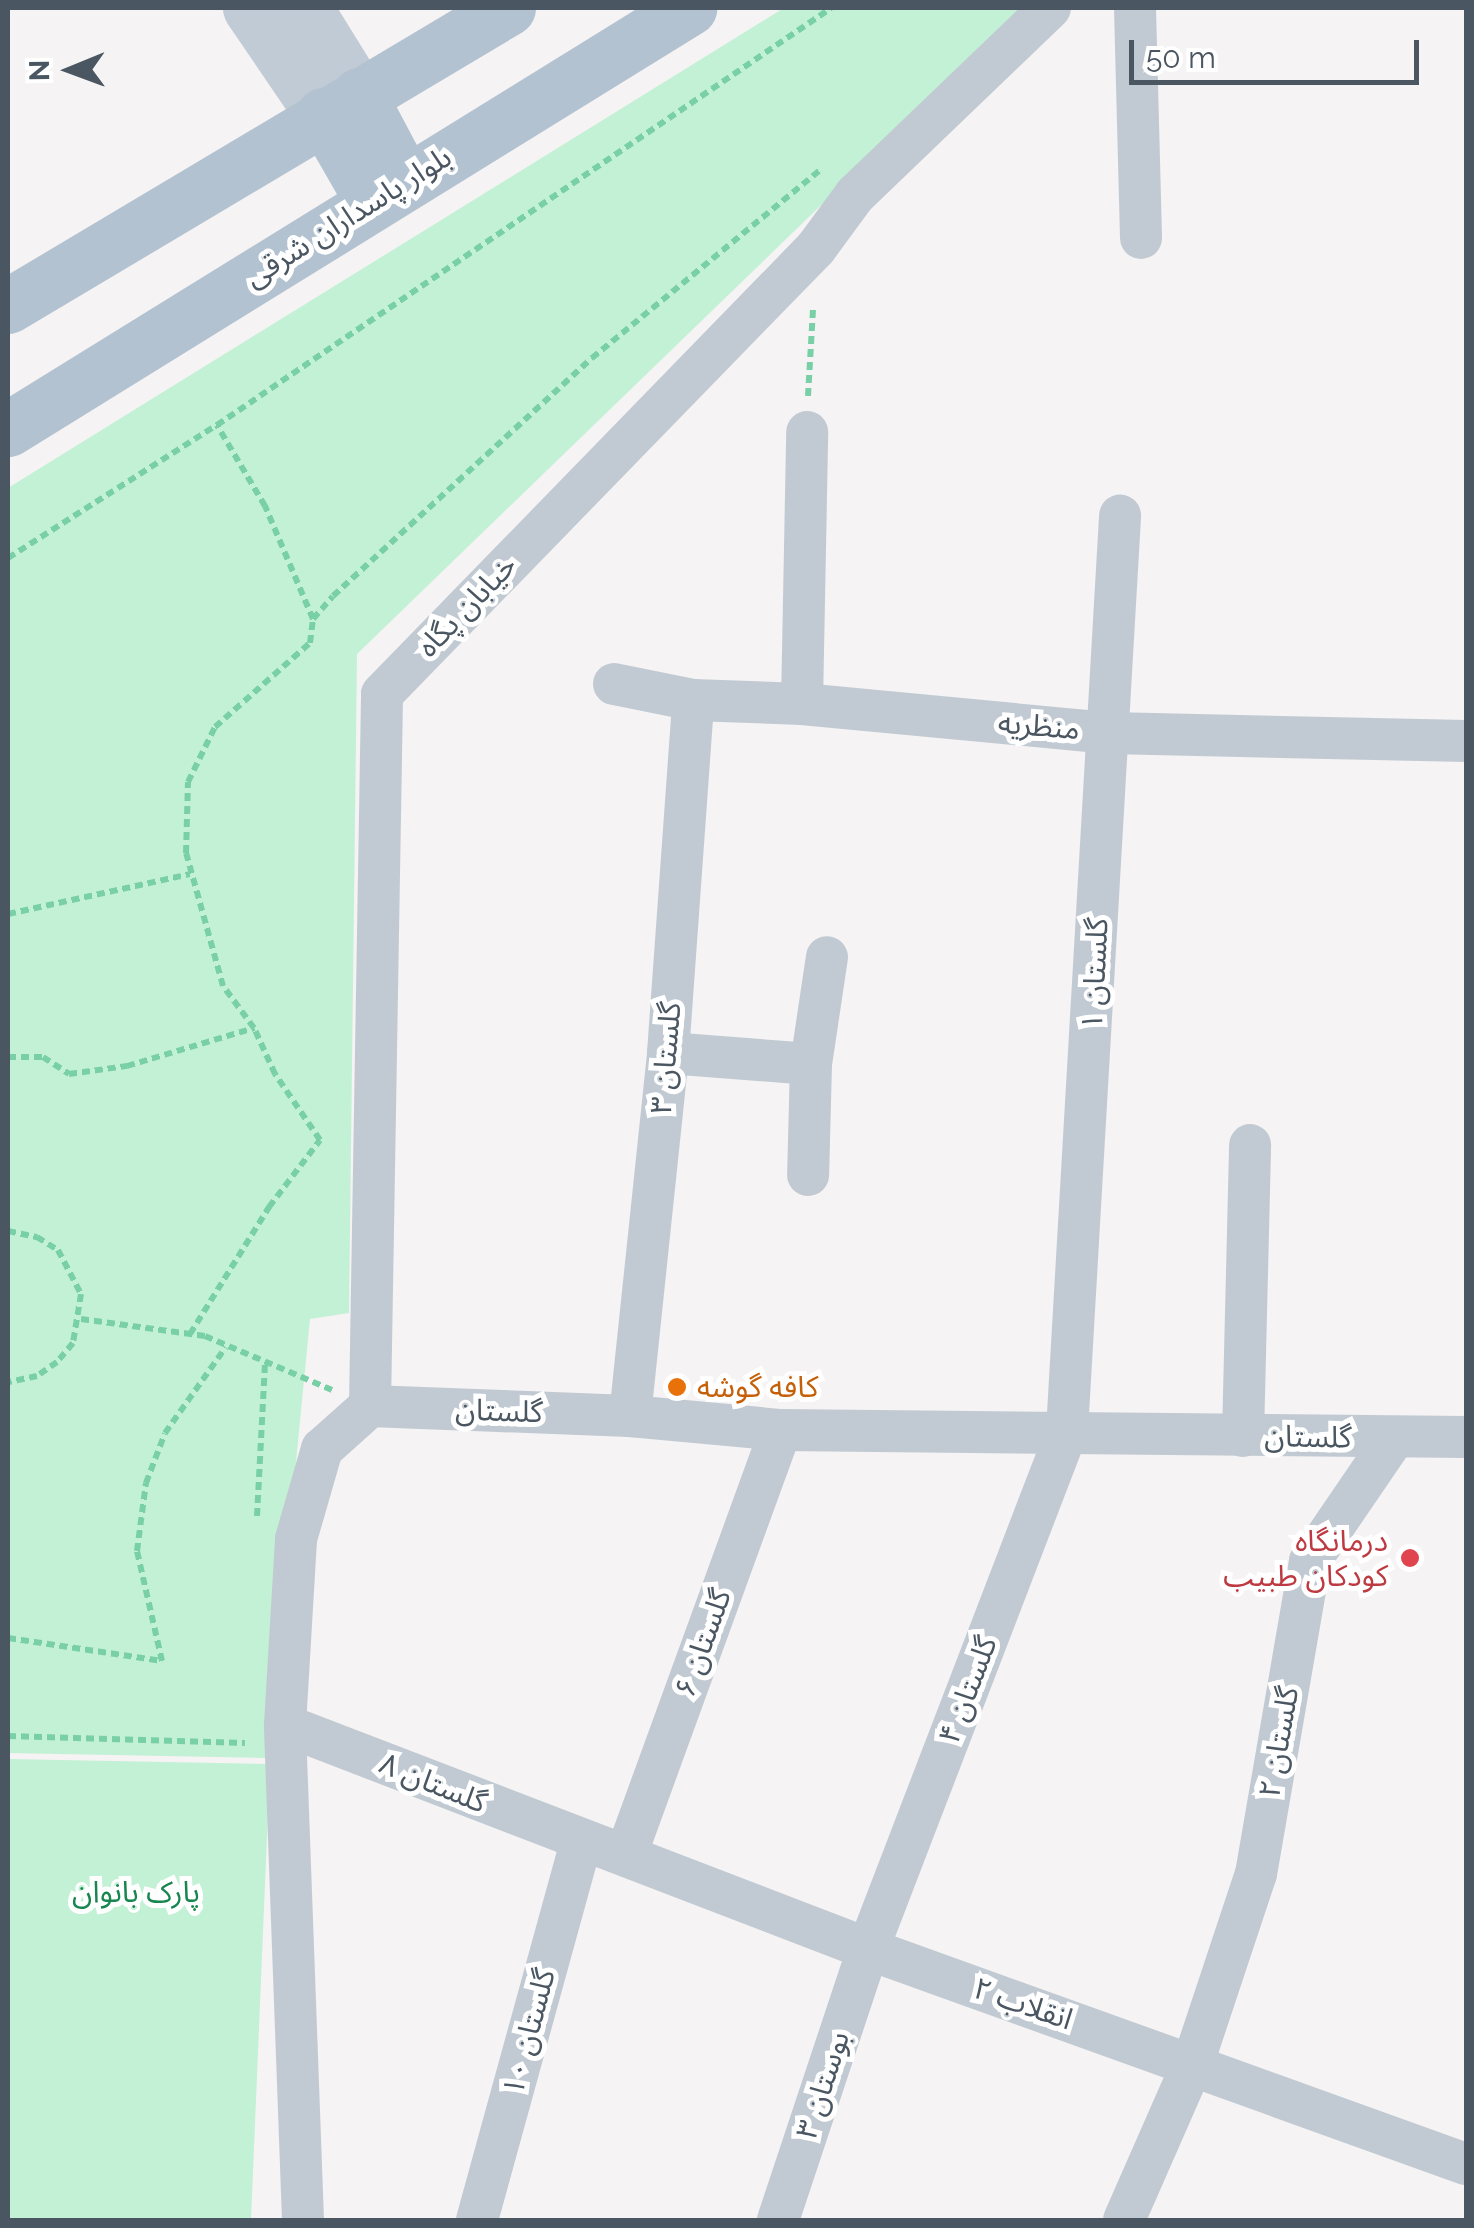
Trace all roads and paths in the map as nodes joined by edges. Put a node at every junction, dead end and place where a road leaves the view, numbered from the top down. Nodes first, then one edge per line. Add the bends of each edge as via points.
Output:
1 (250, 8) edge
2 (508, 8) edge
3 (690, 8) edge
4 (831, 8) edge
5 (1050, 8) edge
6 (1135, 8) edge
7 (330, 66) edge
8 (492, 129) junction
9 (389, 192) junction
10 (1140, 238) dead end
11 (816, 248) junction
12 (256, 274) junction
13 (8, 306) edge
14 (218, 425) junction
15 (8, 429) edge
16 (806, 432) joint
17 (1120, 516) dead end
18 (8, 558) edge
19 (313, 619) dead end
20 (614, 684) dead end
21 (692, 700) junction
22 (802, 704) junction
23 (1110, 733) junction
24 (1466, 741) edge
25 (190, 874) dead end
26 (8, 914) edge
27 (827, 957) dead end
28 (254, 1028) dead end
29 (668, 1053) junction
30 (811, 1064) junction
31 (1250, 1145) dead end
32 (808, 1175) dead end
33 (9, 1229) edge
34 (81, 1319) junction
35 (190, 1334) junction
36 (226, 1347) junction
37 (266, 1362) junction
38 (9, 1383) edge
39 (370, 1406) junction
40 (630, 1416) junction
41 (781, 1430) junction
42 (1067, 1432) junction
43 (1243, 1436) junction
44 (1466, 1437) edge
45 (1394, 1438) junction
46 (256, 1534) dead end
47 (8, 1638) edge
48 (266, 1725) junction
49 (8, 1736) edge
50 (581, 1842) junction
51 (626, 1855) junction
52 (868, 1949) junction
53 (1193, 2063) junction
54 (1466, 2164) edge
55 (302, 2220) edge
56 (477, 2220) edge
57 (778, 2220) edge
58 (1124, 2220) edge

1 - 7 main road
2 - 7 main road via 408,66
3 - 8 main road, بلوار پاسداران شرقی
4 - 14 path
5 - 11 street, خیابان پگاه via 855,195
6 - 10 street
7 - 9 main road
7 - 13 main road
8 - 9 main road, بلوار پاسداران شرقی
8 - 12 street via 471,168 294,275
9 - 12 main road, بلوار پاسداران شرقی
11 - 16 path
11 - 39 street, خیابان پگاه via 382,694
12 - 15 main road, بلوار پاسداران شرقی
14 - 18 path
14 - 19 path via 265,506
16 - 22 street
17 - 23 street, گلستان ۱
20 - 21 street, منظریه
21 - 22 street, منظریه
21 - 29 street, گلستان ۳
22 - 23 street, منظریه
23 - 24 street, منظریه
23 - 42 street, گلستان ۱
25 - 26 path
27 - 30 street
28 - 35 path via 274,1074 320,1140 268,1207
29 - 30 street
29 - 40 street, گلستان ۳
30 - 32 street
31 - 43 street
33 - 34 path via 58,1250 81,1294
34 - 35 path
34 - 38 path via 57,1362
35 - 36 path
36 - 37 path
36 - 47 path via 166,1432 146,1482 137,1551 162,1661
37 - 39 path
37 - 46 path
39 - 40 street, گلستان
39 - 48 street via 322,1449 296,1539
40 - 41 street, گلستان
41 - 42 street, گلستان
41 - 51 street, گلستان ۶
42 - 43 street, گلستان
42 - 52 street, گلستان ۴
43 - 45 street, گلستان
44 - 45 street, گلستان
45 - 53 street, گلستان ۲ via 1310,1560 1256,1874
48 - 49 path via 245,1744
48 - 50 street, گلستان ۸
48 - 55 street
50 - 51 street, انقلاب ۲
50 - 56 street, گلستان ۱۰
51 - 52 street, انقلاب ۲
52 - 53 street, انقلاب ۲
52 - 57 street, بوستان ۳
53 - 54 street, انقلاب ۲
53 - 58 street, گلستان ۲

